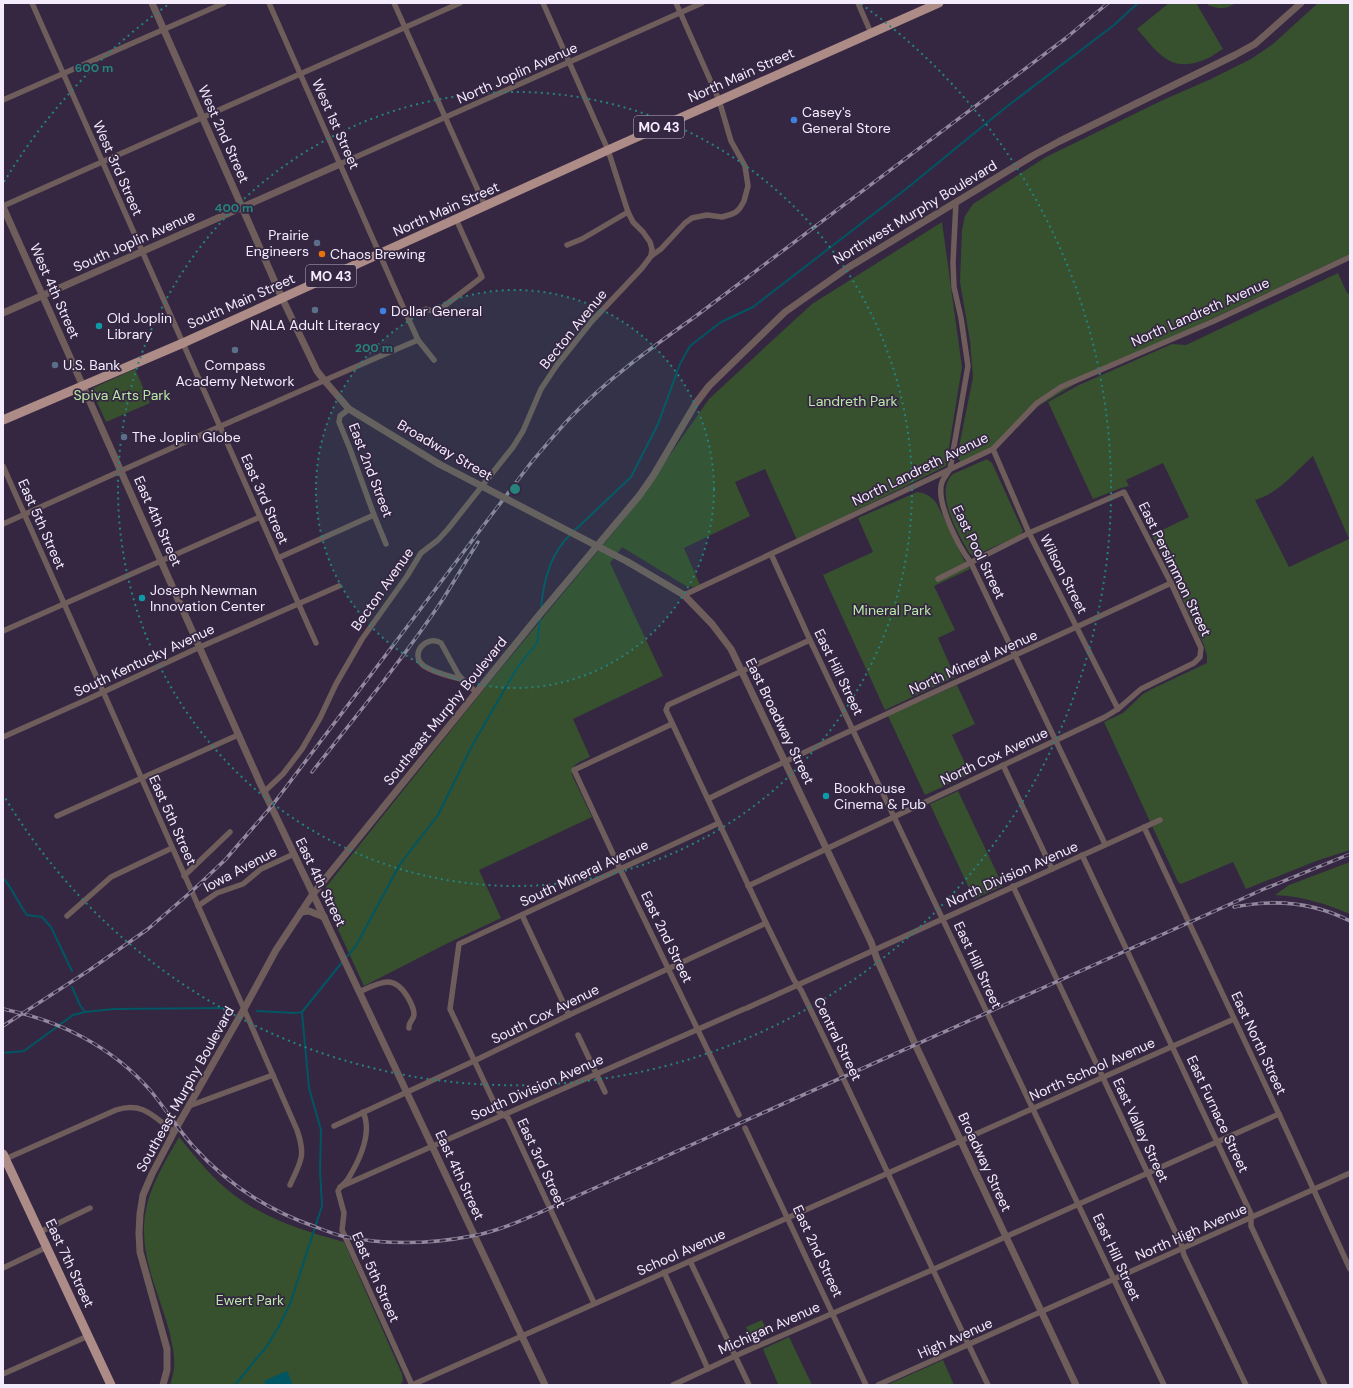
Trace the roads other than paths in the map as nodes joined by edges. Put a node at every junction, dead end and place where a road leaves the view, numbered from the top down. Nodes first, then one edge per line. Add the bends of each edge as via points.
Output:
1 (32, 3) edge
2 (152, 3) edge
3 (224, 3) edge
4 (269, 3) edge
5 (394, 3) edge
6 (460, 3) edge
7 (543, 3) edge
8 (676, 3) edge
9 (702, 3) edge
10 (858, 3) edge
11 (939, 3) edge
12 (1301, 3) edge
13 (681, 13) junction
14 (405, 27) junction
15 (164, 30) junction
16 (871, 33) junction
17 (569, 62) junction
18 (64, 74) junction
19 (300, 74) junction
20 (3, 100) edge
21 (720, 100) junction
22 (202, 117) junction
23 (445, 118) junction
24 (608, 150) junction
25 (102, 162) junction
26 (340, 164) junction
27 (956, 202) junction
28 (3, 206) edge
29 (484, 206) junction
30 (242, 207) junction
31 (628, 212) junction
32 (456, 219) junction
33 (567, 246) dead end
34 (142, 252) junction
35 (380, 254) junction
36 (651, 256) junction
37 (1350, 258) edge
38 (42, 296) junction
39 (282, 298) junction
40 (3, 313) edge
41 (408, 316) junction
42 (418, 340) junction
43 (183, 343) junction
44 (434, 360) dead end
45 (324, 380) junction
46 (82, 386) junction
47 (349, 409) junction
48 (3, 420) edge
49 (220, 428) junction
50 (993, 449) junction
51 (3, 466) edge
52 (950, 469) junction
53 (121, 472) junction
54 (24, 514) junction
55 (374, 515) junction
56 (260, 517) junction
57 (3, 524) edge
58 (612, 528) joint
59 (1029, 533) junction
60 (386, 544) dead end
61 (771, 554) junction
62 (278, 558) junction
63 (162, 561) junction
64 (628, 562) joint
65 (971, 563) junction
66 (938, 579) dead end
67 (1170, 583) junction
68 (339, 586) dead end
69 (684, 595) junction
70 (64, 604) junction
71 (299, 604) junction
72 (1078, 627) junction
73 (3, 631) edge
74 (810, 640) junction
75 (316, 643) dead end
76 (200, 647) junction
77 (1016, 655) junction
78 (1200, 657) joint
79 (742, 671) junction
80 (463, 680) junction
81 (103, 692) junction
82 (477, 693) junction
83 (1118, 709) junction
84 (672, 724) junction
85 (854, 729) junction
86 (238, 735) junction
87 (3, 737) edge
88 (1055, 740) junction
89 (785, 761) junction
90 (1002, 765) junction
91 (142, 778) junction
92 (264, 792) junction
93 (708, 799) junction
94 (56, 816) dead end
95 (894, 816) junction
96 (1160, 820) dead end
97 (719, 823) junction
98 (1144, 827) junction
99 (230, 832) dead end
100 (1105, 844) junction
101 (172, 848) junction
102 (826, 848) junction
103 (294, 854) junction
104 (1082, 855) junction
105 (620, 869) junction
106 (1052, 869) junction
107 (184, 876) junction
108 (748, 886) junction
109 (1013, 886) junction
110 (313, 894) junction
111 (198, 906) junction
112 (301, 912) junction
113 (522, 915) junction
114 (67, 916) dead end
115 (324, 917) junction
116 (943, 918) junction
117 (766, 923) junction
118 (459, 944) joint
119 (873, 949) junction
120 (668, 969) junction
121 (797, 985) junction
122 (359, 992) junction
123 (244, 1009) junction
124 (569, 1014) junction
125 (1234, 1019) junction
126 (409, 1028) dead end
127 (697, 1029) junction
128 (578, 1035) dead end
129 (1173, 1046) junction
130 (474, 1061) junction
131 (596, 1074) junction
132 (273, 1075) junction
133 (1103, 1077) junction
134 (406, 1092) junction
135 (605, 1092) dead end
136 (189, 1106) junction
137 (1033, 1109) junction
138 (364, 1112) junction
139 (1279, 1114) junction
140 (504, 1115) junction
141 (739, 1115) dead end
142 (334, 1126) dead end
143 (746, 1128) dead end
144 (174, 1132) junction
145 (961, 1141) junction
146 (1218, 1142) junction
147 (432, 1146) junction
148 (4, 1157) edge
149 (1148, 1173) junction
150 (1350, 1173) edge
151 (888, 1174) junction
152 (290, 1185) dead end
153 (340, 1187) junction
154 (1313, 1190) junction
155 (1078, 1204) junction
156 (90, 1208) dead end
157 (788, 1218) junction
158 (1251, 1218) junction
159 (40, 1232) junction
160 (1006, 1237) junction
161 (47, 1247) junction
162 (1182, 1249) junction
163 (690, 1261) junction
164 (3, 1268) edge
165 (932, 1270) junction
166 (1350, 1270) edge
167 (664, 1272) junction
168 (1114, 1279) junction
169 (594, 1303) junction
170 (1041, 1311) junction
171 (832, 1313) junction
172 (88, 1336) junction
173 (522, 1336) junction
174 (968, 1344) junction
175 (735, 1356) junction
176 (708, 1369) junction
177 (3, 1374) edge
178 (111, 1385) edge
179 (163, 1385) edge
180 (412, 1385) edge
181 (545, 1385) edge
182 (673, 1385) edge
183 (749, 1385) edge
184 (866, 1385) edge
185 (878, 1385) edge
186 (988, 1385) edge
187 (1076, 1385) edge
188 (1164, 1385) edge
189 (1246, 1385) edge
190 (1325, 1385) edge

1 - 18 street, West 3rd Street
2 - 15 street, West 2nd Street
3 - 15 street
4 - 19 street, West 1st Street
5 - 14 street
6 - 14 street
7 - 17 street
8 - 13 street
9 - 13 street, North Joplin Avenue
10 - 16 street
11 - 16 main road, North Main Street / MO 43
12 - 27 street, Northwest Murphy Boulevard via 1258,41 1222,63 1060,141
13 - 17 street, North Joplin Avenue
13 - 21 street
14 - 19 street
14 - 23 street
15 - 18 street
15 - 22 street, West 2nd Street
16 - 21 main road, North Main Street / MO 43
17 - 23 street, North Joplin Avenue
17 - 24 street
18 - 20 street
18 - 25 street, West 3rd Street
19 - 22 street
19 - 26 street, West 1st Street
21 - 24 main road, North Main Street / MO 43
21 - 36 street, Becton Avenue via 731,141 743,159 748,178 747,193 740,208 732,214 692,218
22 - 25 street
22 - 30 street, West 2nd Street
23 - 26 street, North Joplin Avenue
23 - 29 street
24 - 29 main road, North Main Street / MO 43
24 - 31 street
25 - 28 street
25 - 34 street, West 3rd Street
26 - 30 street, South Joplin Avenue
26 - 35 street, West 1st Street
27 - 52 street, East Pool Street via 954,287 968,366
27 - 58 street, Northwest Murphy Boulevard via 849,267 785,312 709,386 639,496
28 - 38 street, West 4th Street
29 - 32 main road, North Main Street / MO 43
30 - 34 street, South Joplin Avenue
30 - 39 street, West 2nd Street
31 - 33 street
31 - 36 street via 650,242
32 - 35 main road, North Main Street / MO 43
32 - 41 street via 482,277 439,310 435,312 426,309
34 - 38 street, South Joplin Avenue
34 - 43 street, West 3rd Street
35 - 39 main road, South Main Street / MO 43
35 - 41 street, West 1st Street
36 - 92 street, Becton Avenue via 588,325 557,365 541,389 523,431 513,447 448,529 421,553 362,639 302,750 283,774
37 - 50 street, North Landreth Avenue via 1214,321 1061,387 1037,403
38 - 40 street, South Joplin Avenue
38 - 46 street, West 4th Street
39 - 43 main road, South Main Street
39 - 45 street via 317,371
41 - 42 street, West 1st Street
42 - 44 street, West 1st Street
42 - 45 street
43 - 46 main road, South Main Street
43 - 49 street, East 3rd Street
45 - 47 street, Broadway Street
45 - 49 street
46 - 48 main road, South Main Street
46 - 53 street, East 4th Street
47 - 55 street, East 2nd Street via 340,416 338,422
47 - 64 street, Broadway Street, bridge via 439,464
49 - 53 street
49 - 56 street, East 3rd Street
50 - 52 street, North Landreth Avenue
50 - 59 street, Wilson Street
51 - 54 street, East 5th Street
52 - 61 street, North Landreth Avenue
52 - 65 street, East Pool Street via 942,482 942,501 960,548
53 - 54 street
53 - 63 street, East 4th Street
54 - 57 street
54 - 70 street, East 5th Street
55 - 60 street, East 2nd Street
55 - 62 street
56 - 62 street, East 3rd Street
56 - 63 street
58 - 82 street, Southeast Murphy Boulevard
59 - 65 street
59 - 67 street, East Persimmon Street via 1124,492
59 - 72 street, Wilson Street
61 - 69 street, North Landreth Avenue
61 - 74 street, East Hill Street
62 - 71 street, East 3rd Street
63 - 70 street
63 - 76 street, East 4th Street
64 - 69 street, East Broadway Street
65 - 66 street
65 - 77 street, East Pool Street
67 - 72 street, North Mineral Avenue
67 - 78 street, East Persimmon Street via 1201,648
68 - 71 street, South Kentucky Avenue
69 - 79 street, East Broadway Street via 719,632
70 - 73 street
70 - 81 street, East 5th Street
71 - 75 street, East 3rd Street
71 - 76 street, South Kentucky Avenue
72 - 77 street, North Mineral Avenue
72 - 83 street, Wilson Street
74 - 79 street
74 - 85 street, East Hill Street
76 - 81 street, South Kentucky Avenue
76 - 86 street, East 4th Street
77 - 85 street, North Mineral Avenue
77 - 88 street, East Pool Street
78 - 83 street, North Cox Avenue via 1194,663 1141,689
79 - 84 street, Central Street via 668,705 666,710
79 - 89 street, East Broadway Street
80 - 80 street via 437,640 428,642 420,649 417,654 423,665
80 - 82 street
81 - 87 street, South Kentucky Avenue
81 - 91 street, East 5th Street
82 - 110 street, Southeast Murphy Boulevard
83 - 88 street, North Cox Avenue
84 - 93 street, Central Street
84 - 105 street, East 2nd Street via 574,770
85 - 89 street, North Mineral Avenue
85 - 95 street, East Hill Street
86 - 91 street
86 - 92 street, East 4th Street
88 - 90 street, North Cox Avenue
88 - 100 street, East Pool Street
89 - 93 street
89 - 102 street, East Broadway Street
90 - 95 street, North Cox Avenue
90 - 106 street
91 - 94 street
91 - 101 street, East 5th Street
92 - 103 street, East 4th Street
93 - 97 street, Central Street
95 - 102 street, North Cox Avenue
95 - 116 street, East Hill Street
96 - 98 street, North Division Avenue
97 - 105 street, South Mineral Avenue
97 - 108 street, Central Street
98 - 100 street, North Division Avenue
98 - 125 street, East North Street
99 - 107 street
100 - 104 street, North Division Avenue
101 - 107 street, East 5th Street
101 - 114 street via 111,877
102 - 108 street, North Cox Avenue
102 - 119 street, East Broadway Street
103 - 110 street, East 4th Street
103 - 111 street, Iowa Avenue via 261,869 245,883 220,892
104 - 106 street, North Division Avenue
104 - 129 street, East Furnace Street
105 - 113 street, South Mineral Avenue
105 - 120 street, East 2nd Street
106 - 109 street, North Division Avenue
107 - 111 street, East 5th Street
108 - 117 street, Central Street
109 - 116 street, North Division Avenue
109 - 133 street, East Valley Street
110 - 112 street, Southeast Murphy Boulevard
110 - 115 street, East 4th Street
111 - 123 street, East 5th Street
112 - 115 street via 309,911
112 - 123 street, Southeast Murphy Boulevard via 276,950
113 - 118 street, South Mineral Avenue
113 - 124 street
115 - 122 street, East 4th Street
116 - 119 street, North Division Avenue
116 - 137 street, East Hill Street
117 - 120 street, South Cox Avenue
117 - 121 street, Central Street
118 - 130 street, East 3rd Street via 450,1009
119 - 121 street, South Division Avenue
119 - 145 street, Broadway Street
120 - 124 street, South Cox Avenue
120 - 127 street, East 2nd Street
121 - 127 street, South Division Avenue
121 - 151 street, Central Street
122 - 126 street via 385,981 397,984 404,991 413,1010 414,1016
122 - 134 street, East 4th Street
123 - 132 street, East 5th Street
123 - 136 street, Southeast Murphy Boulevard
124 - 130 street, South Cox Avenue
125 - 129 street, North School Avenue
125 - 139 street, East North Street
127 - 131 street, South Division Avenue
127 - 141 street, East 2nd Street
128 - 131 street
129 - 133 street, North School Avenue
129 - 146 street, East Furnace Street
130 - 134 street, South Cox Avenue
130 - 140 street, East 3rd Street via 498,1110
131 - 135 street
131 - 140 street, South Division Avenue
132 - 136 street
132 - 152 street, East 5th Street via 302,1148 302,1159
133 - 137 street, North School Avenue
133 - 149 street, East Valley Street
134 - 138 street, South Cox Avenue
134 - 147 street, East 4th Street
136 - 144 street, Southeast Murphy Boulevard
137 - 145 street, North School Avenue
137 - 155 street, East Hill Street
138 - 142 street, South Cox Avenue
138 - 153 street via 368,1126 363,1147 348,1178
139 - 146 street, Michigan Avenue
139 - 154 street, East North Street
140 - 147 street, South Division Avenue
140 - 169 street, East 3rd Street via 508,1118
143 - 157 street, East 2nd Street
144 - 148 street via 144,1110 128,1106
144 - 179 street, Southeast Murphy Boulevard via 143,1195 139,1227 140,1252 167,1349 167,1370
145 - 151 street, School Avenue
145 - 160 street, Broadway Street
146 - 149 street, Michigan Avenue
146 - 158 street, East Furnace Street
147 - 153 street, South Division Avenue
147 - 173 street, East 4th Street
148 - 159 main road, East 7th Street
149 - 155 street, Michigan Avenue
149 - 162 street, East Valley Street
150 - 154 street, North High Avenue
151 - 157 street, School Avenue
151 - 165 street, Central Street
153 - 180 street, East 5th Street via 338,1193 345,1214 343,1233
154 - 158 street, North High Avenue
154 - 166 street, East North Street
155 - 160 street, Michigan Avenue
155 - 168 street, East Hill Street
156 - 159 street
157 - 163 street, School Avenue
157 - 171 street, East 2nd Street
158 - 162 street, North High Avenue
158 - 190 street, East Furnace Street via 1251,1226
159 - 161 main road, East 7th Street
160 - 165 street, Michigan Avenue
160 - 170 street, Broadway Street
161 - 164 street
161 - 172 main road, East 7th Street
162 - 168 street, North High Avenue
162 - 189 street, East Valley Street
163 - 167 street, School Avenue
163 - 175 street
165 - 171 street, Michigan Avenue
165 - 174 street, Central Street
167 - 169 street, School Avenue
167 - 176 street
168 - 170 street, North High Avenue
168 - 188 street, East Hill Street
169 - 173 street, School Avenue
170 - 174 street, High Avenue
170 - 187 street, Broadway Street
171 - 175 street, Michigan Avenue
171 - 184 street, East 2nd Street
172 - 177 street
172 - 178 main road, East 7th Street
173 - 180 street, School Avenue
173 - 181 street, East 4th Street
174 - 185 street, High Avenue
174 - 186 street, Central Street
175 - 176 street, Michigan Avenue
175 - 183 street
176 - 182 street, Michigan Avenue

